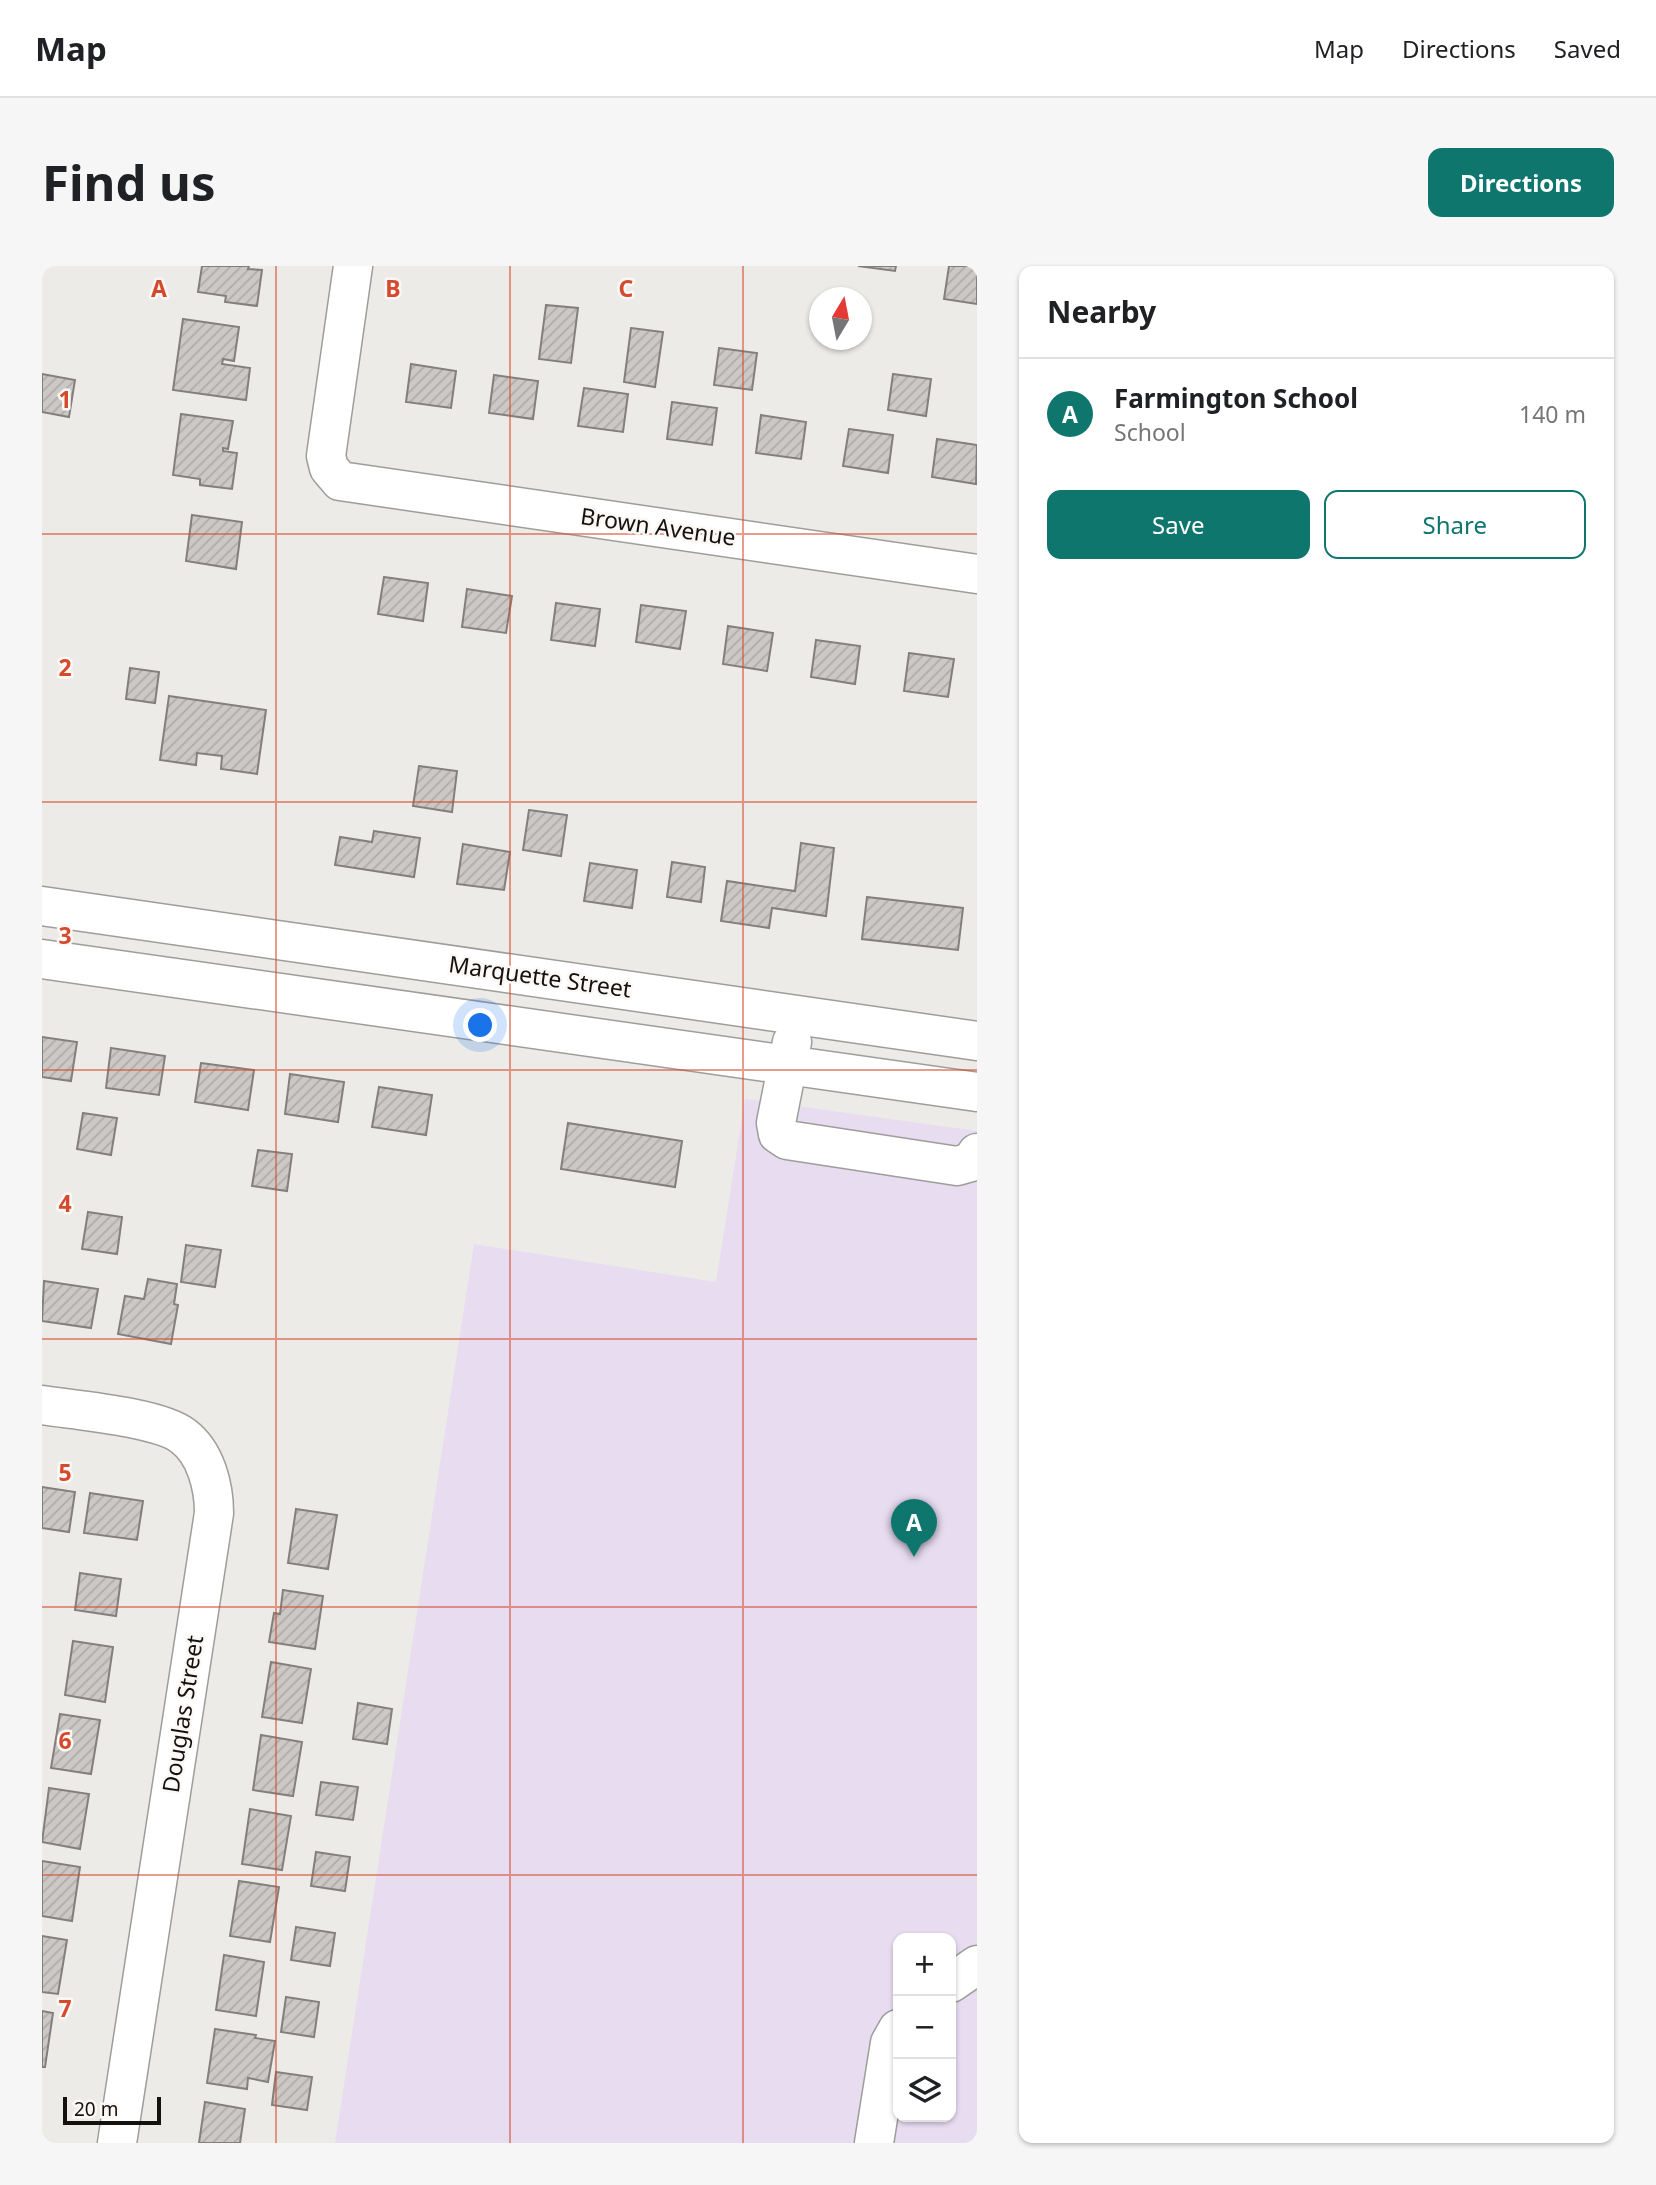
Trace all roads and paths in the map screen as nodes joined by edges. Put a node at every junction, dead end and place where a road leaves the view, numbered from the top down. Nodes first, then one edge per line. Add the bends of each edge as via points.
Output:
1 (353, 266) edge
2 (977, 574) edge
3 (42, 906) edge
4 (280, 939) junction
5 (42, 958) edge
6 (273, 991) junction
7 (799, 1016) junction
8 (977, 1041) edge
9 (786, 1066) junction
10 (977, 1092) edge
11 (977, 1153) edge
12 (42, 1405) edge
13 (977, 1965) edge
14 (956, 1980) edge
15 (893, 2038) edge
16 (117, 2143) edge
17 (874, 2143) edge

1 - 2 street, Brown Avenue via 326,456 340,481
3 - 4 street, Marquette Street
4 - 6 street
4 - 7 street, Marquette Street
5 - 6 street
6 - 9 street
7 - 8 street, Marquette Street
7 - 9 street
9 - 10 street
9 - 11 street via 776,1123 778,1133 787,1140 957,1166 971,1162
12 - 16 street, Douglas Street via 169,1427 185,1436 198,1453 214,1495
13 - 14 street
15 - 17 street

